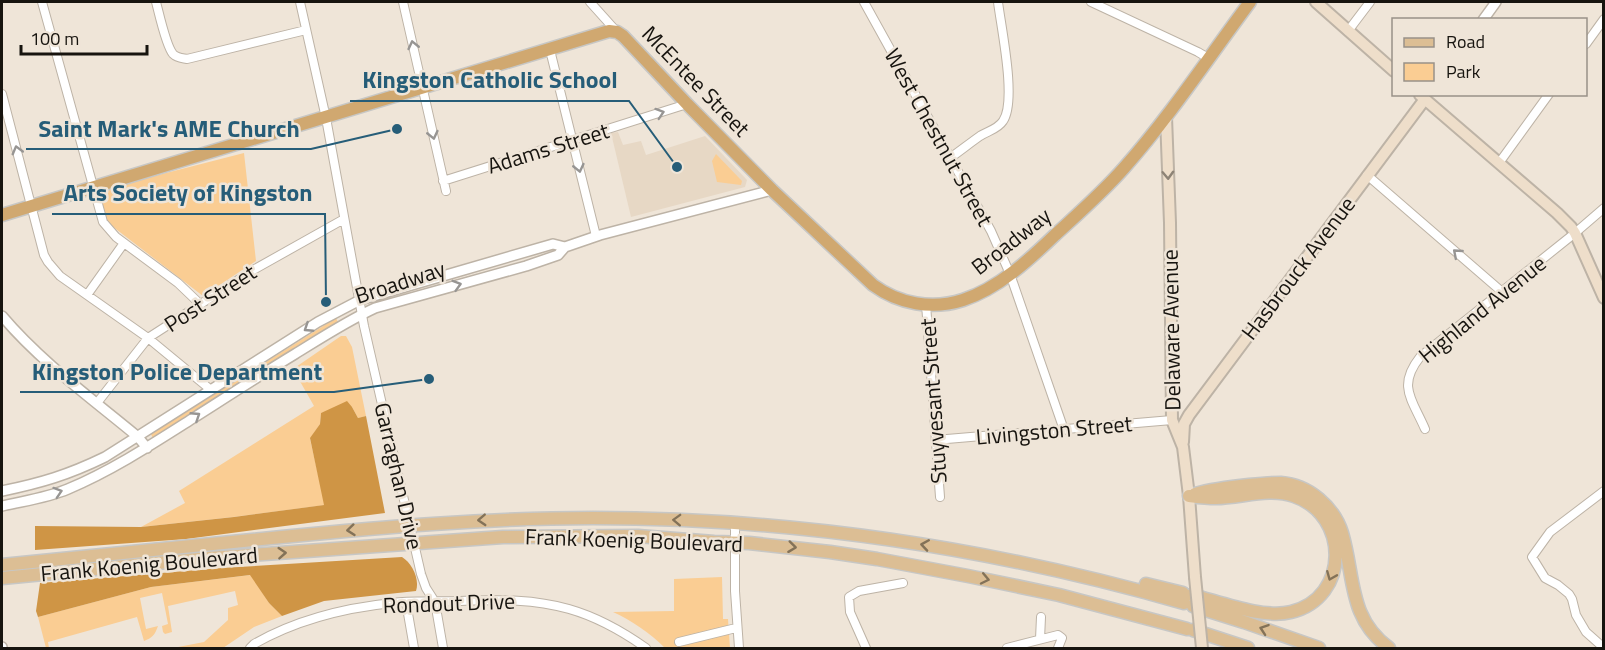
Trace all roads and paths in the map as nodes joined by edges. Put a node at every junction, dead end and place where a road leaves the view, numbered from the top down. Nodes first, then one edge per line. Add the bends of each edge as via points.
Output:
1 (42, 2) edge
2 (156, 2) edge
3 (300, 2) edge
4 (403, 2) edge
5 (590, 2) edge
6 (864, 2) edge
7 (998, 2) edge
8 (1091, 2) edge
9 (1250, 2) edge
10 (1316, 2) edge
11 (1370, 2) edge
12 (1496, 2) edge
13 (1484, 18) edge
14 (1604, 19) edge
15 (306, 30) junction
16 (1348, 31) junction
17 (617, 32) junction
18 (1587, 43) edge
19 (550, 50) junction
20 (1208, 58) junction
21 (1392, 69) edge
22 (423, 89) junction
23 (2, 94) edge
24 (1424, 96) edge
25 (1548, 96) edge
26 (687, 104) junction
27 (1166, 117) junction
28 (326, 118) junction
29 (573, 140) junction
30 (950, 158) junction
31 (1499, 163) junction
32 (1367, 175) junction
33 (443, 181) junction
34 (94, 187) junction
35 (772, 190) junction
36 (446, 191) dead end
37 (32, 207) junction
38 (1604, 208) edge
39 (2, 215) edge
40 (344, 219) junction
41 (1575, 234) junction
42 (596, 236) junction
43 (124, 243) junction
44 (565, 247) junction
45 (1010, 274) junction
46 (1501, 291) junction
47 (87, 295) junction
48 (1604, 298) edge
49 (360, 300) junction
50 (200, 304) junction
51 (926, 304) junction
52 (362, 314) junction
53 (2, 316) edge
54 (148, 338) junction
55 (211, 390) junction
56 (97, 403) junction
57 (1172, 420) junction
58 (1425, 429) dead end
59 (1064, 430) junction
60 (138, 437) junction
61 (935, 440) junction
62 (1183, 447) junction
63 (147, 448) junction
64 (2, 489) edge
65 (1604, 491) edge
66 (1189, 496) junction
67 (940, 497) dead end
68 (4, 505) edge
69 (735, 523) junction
70 (409, 525) junction
71 (413, 543) junction
72 (734, 543) junction
73 (77, 564) junction
74 (2, 565) edge
75 (2, 578) edge
76 (903, 583) dead end
77 (1188, 599) junction
78 (406, 602) junction
79 (435, 602) junction
80 (1041, 617) dead end
81 (736, 628) junction
82 (1187, 630) junction
83 (1040, 639) junction
84 (679, 642) dead end
85 (250, 648) edge
86 (414, 648) edge
87 (443, 648) edge
88 (645, 648) edge
89 (738, 648) edge
90 (866, 648) edge
91 (1007, 648) edge
92 (1058, 648) edge
93 (1202, 648) edge
94 (1226, 648) edge
95 (1248, 648) edge
96 (1319, 648) edge
97 (1389, 648) edge
98 (1604, 648) edge

1 - 34 street
2 - 15 street via 169,46 175,57 180,58
3 - 15 street, Garraghan Drive
22 -> 4 street
5 - 17 street, McEntee Street
6 - 30 street, West Chestnut Street
7 - 30 street via 1008,78 1007,113 996,128
8 - 20 street
9 - 20 highway, Broadway
10 - 16 main road
11 - 16 street
12 - 13 street
14 - 18 street
15 - 28 street, Garraghan Drive
16 - 21 main road
17 - 19 highway via 609,31
17 - 26 highway, McEntee Street
19 - 22 highway
19 - 29 street
20 - 27 highway, Broadway
22 - 28 highway
22 -> 33 street
37 -> 23 street
24 - 31 main road
24 - 32 main road, Hasbrouck Avenue
25 - 31 street
29 -> 26 street, Adams Street
26 - 35 highway, McEntee Street
27 - 45 highway, Broadway via 1099,195
27 -> 57 main road, Delaware Avenue
28 - 34 highway
28 - 40 street, Garraghan Drive
29 - 33 street, Adams Street
29 -> 42 street
30 - 45 street, West Chestnut Street
31 - 41 main road via 1557,213
46 -> 32 street
32 - 62 main road, Hasbrouck Avenue via 1189,415 1184,424
33 - 36 street
34 - 37 highway
34 - 43 street via 103,222
35 - 42 street, Broadway
35 - 51 highway, Broadway via 885,294
37 - 39 highway
37 - 47 street via 48,262
38 - 41 street, Highland Avenue
40 - 49 street, Garraghan Drive
40 - 50 street, Post Street
41 - 46 street, Highland Avenue
41 - 48 main road
42 - 44 street, Broadway
43 - 47 street
43 - 50 street
44 - 49 street, Broadway via 554,244
52 -> 44 street, Broadway via 526,266 558,255
45 - 51 highway, Broadway via 965,299
45 - 59 street, West Chestnut Street
46 - 58 street, Highland Avenue via 1412,366 1407,388
47 - 54 street
49 - 52 street, Garraghan Drive
49 -> 55 street, Broadway
50 - 54 street, Post Street
51 - 61 street, Stuyvesant Street
63 -> 52 street, Broadway
52 - 70 street, Garraghan Drive
53 - 56 street via 27,343
54 - 55 street
54 - 56 street, Post Street
55 - 60 street, Broadway
56 - 60 street
57 - 59 street, Livingston Street
57 - 62 main road, Delaware Avenue
59 - 61 street, Livingston Street
60 - 63 street
60 - 64 street, Broadway via 79,470
61 - 67 street, Stuyvesant Street
62 - 66 main road, Delaware Avenue
68 -> 63 street, Broadway via 67,489
64 - 68 street
65 - 98 street via 1550,532 1532,557 1545,578 1569,594 1586,632
66 -> 77 main road via 1295,496 1324,517 1336,551 1333,573 1324,591 1298,610 1270,614
66 - 93 main road, Delaware Avenue, bridge
66 - 97 main road via 1215,488 1281,483 1314,496 1331,511 1341,530 1361,614 1374,635
69 -> 70 main road, Frank Koenig Boulevard via 591,518
69 - 72 street
77 -> 69 main road, Frank Koenig Boulevard via 890,539
70 - 71 street, Garraghan Drive
70 -> 73 main road, Frank Koenig Boulevard
71 - 72 main road, Frank Koenig Boulevard via 596,535
73 -> 71 main road, Frank Koenig Boulevard
71 - 79 street, Garraghan Drive via 426,588
72 - 81 street
72 -> 82 main road, Frank Koenig Boulevard via 830,552 925,567 1059,595
73 - 74 main road, Frank Koenig Boulevard
73 - 75 main road, Frank Koenig Boulevard
76 - 90 street via 860,591 849,597 850,612
96 -> 77 main road, Frank Koenig Boulevard
78 - 79 street, Rondout Drive
78 - 85 street, Rondout Drive via 328,614 289,626
78 - 86 street
79 - 87 street, Garraghan Drive
79 - 88 street, Rondout Drive via 513,599 568,609 600,620
80 - 83 street
81 - 84 street
81 - 89 street
82 - 94 main road
82 - 95 main road, Frank Koenig Boulevard
83 - 91 street
83 - 92 street via 1061,636

